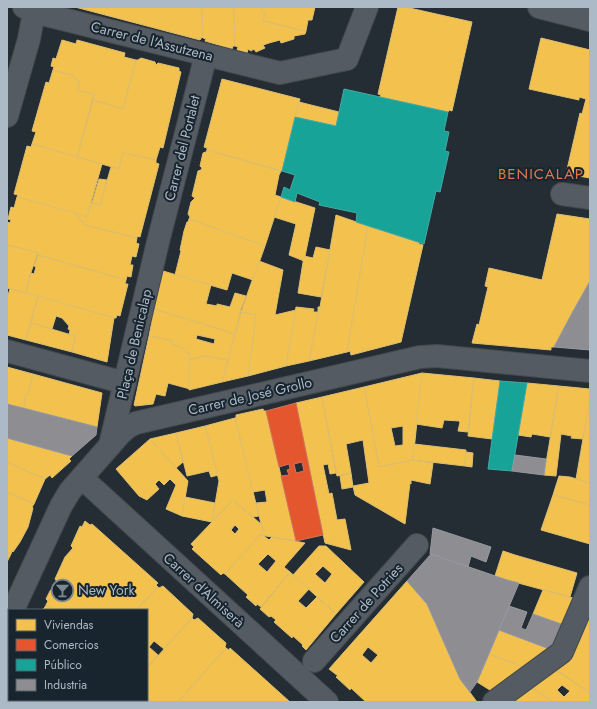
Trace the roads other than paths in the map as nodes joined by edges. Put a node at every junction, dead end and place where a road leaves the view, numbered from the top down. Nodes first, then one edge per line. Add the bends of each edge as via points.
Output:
1 (367, 7) edge
2 (539, 7) edge
3 (31, 9) edge
4 (590, 20) edge
5 (206, 55) junction
6 (7, 116) edge
7 (562, 194) dead end
8 (590, 198) edge
9 (158, 242) joint
10 (7, 351) edge
11 (590, 371) edge
12 (125, 383) junction
13 (110, 446) junction
14 (82, 478) junction
15 (418, 545) dead end
16 (590, 587) edge
17 (13, 609) edge
18 (314, 661) dead end
19 (327, 702) edge
20 (494, 702) edge

1 - 5 street, Carrer de l'Assutzena via 347,59 280,73
2 - 4 street
3 - 5 street, Carrer de l'Assutzena
3 - 6 street via 29,39
5 - 9 street, Carrer del Portalet
7 - 8 street
9 - 12 street, Plaça de Benicalap
10 - 12 street
11 - 13 street, Carrer de José Grollo via 437,356 420,357 136,423 128,427
12 - 13 street, Plaça de Benicalap
13 - 14 street, Carrer de José Grollo
14 - 17 street, Carrer de José Grollo via 61,506
14 - 19 street, Carrer d'Almiserà
15 - 18 street, Carrer de Potries
16 - 20 street via 562,652

